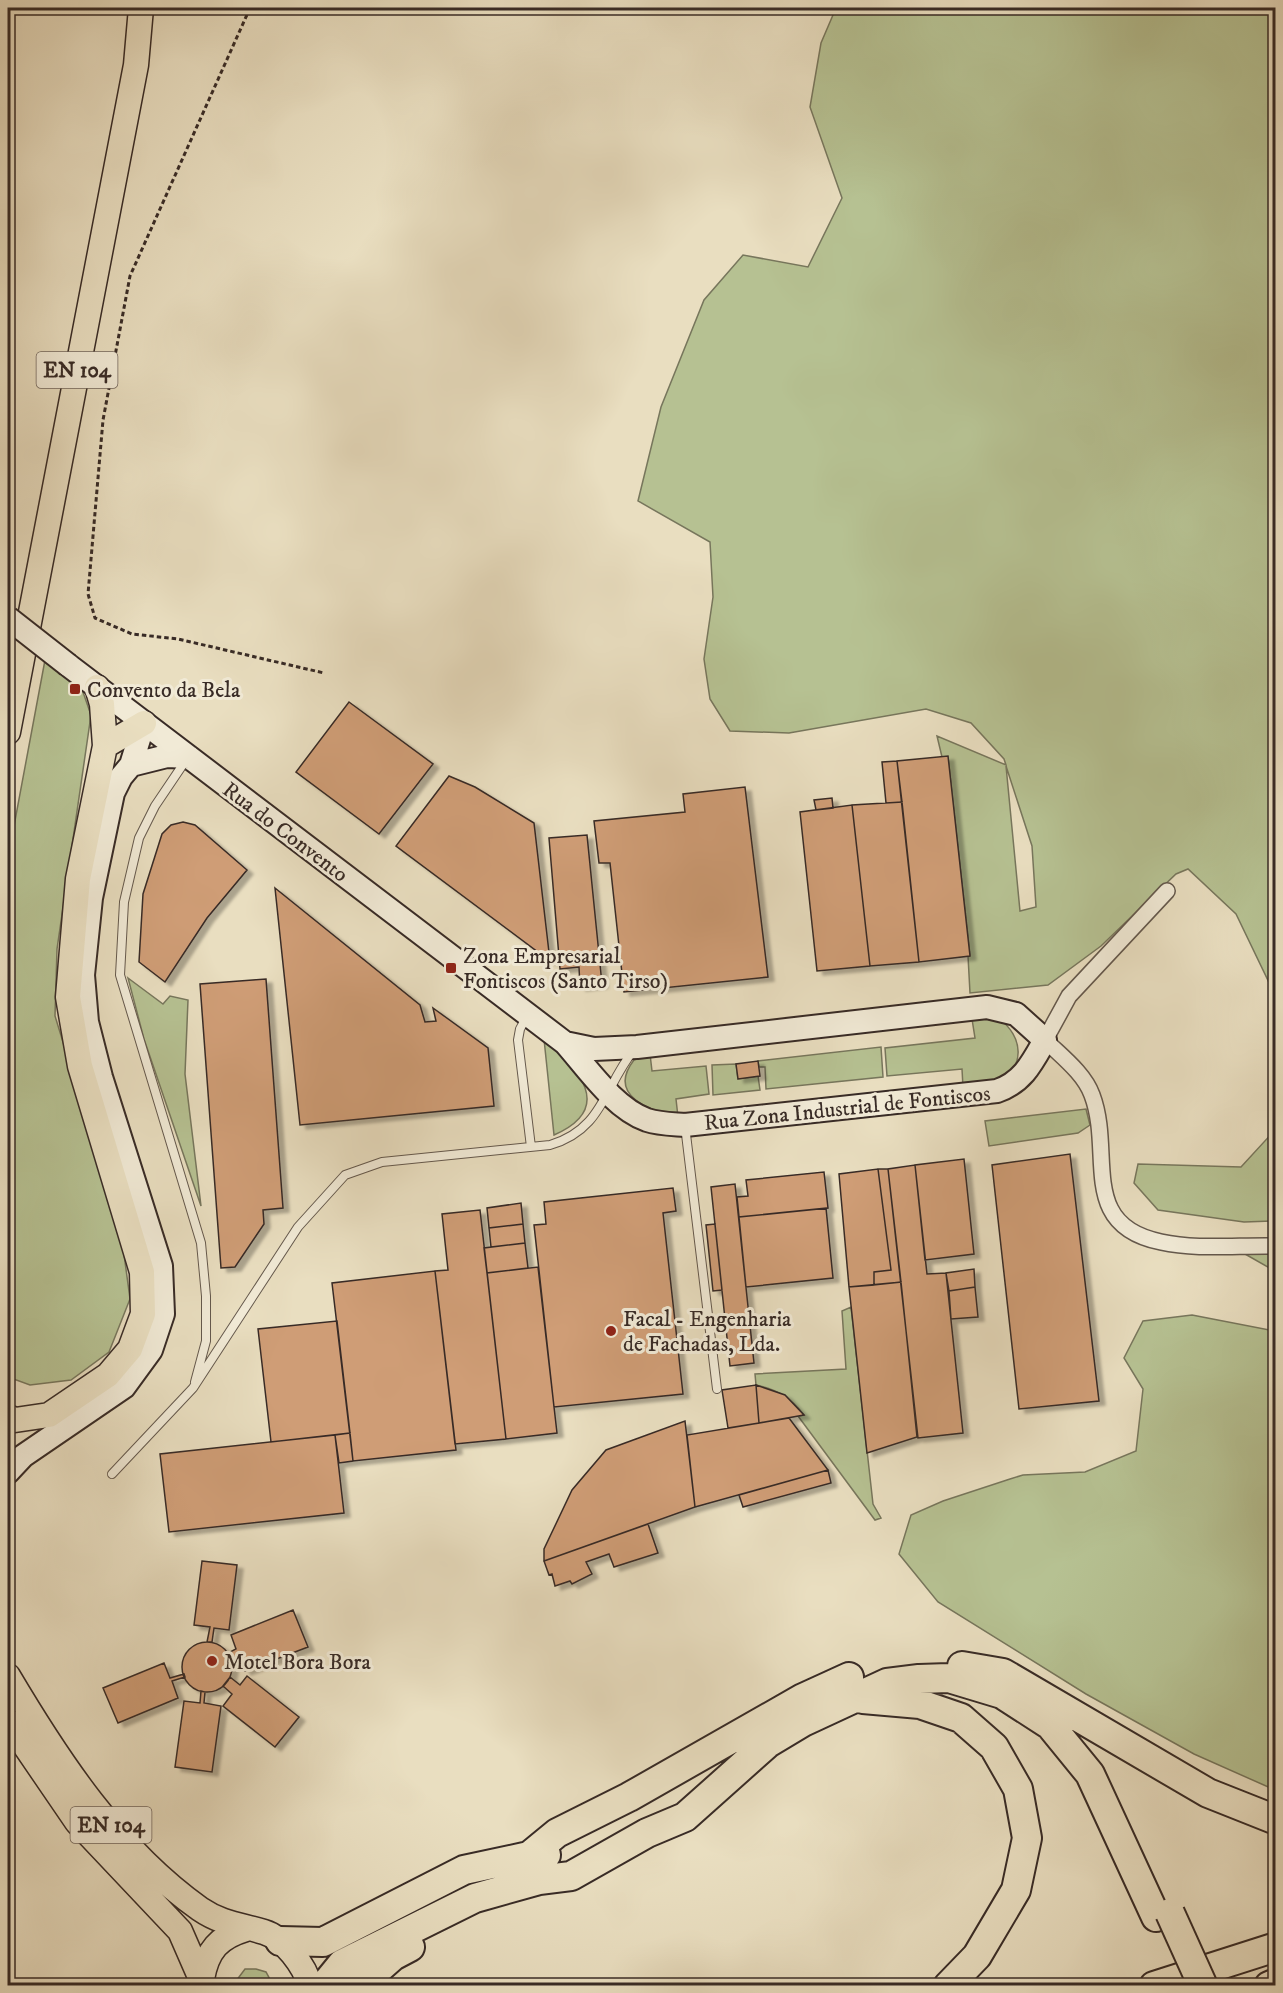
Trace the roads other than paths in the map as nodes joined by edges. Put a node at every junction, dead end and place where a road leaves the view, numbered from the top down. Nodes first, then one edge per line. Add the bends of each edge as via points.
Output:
1 (141, 8) edge
2 (8, 618) edge
3 (97, 687) junction
4 (144, 723) junction
5 (8, 732) edge
6 (105, 746) junction
7 (189, 757) junction
8 (131, 765) junction
9 (1167, 891) dead end
10 (528, 1015) junction
11 (1045, 1040) junction
12 (565, 1043) junction
13 (637, 1047) junction
14 (610, 1093) junction
15 (685, 1125) junction
16 (531, 1147) junction
17 (1275, 1246) edge
18 (193, 1388) junction
19 (717, 1389) dead end
20 (8, 1417) edge
21 (53, 1437) junction
22 (8, 1450) edge
23 (8, 1472) edge
24 (112, 1474) dead end
25 (9, 1674) edge
26 (846, 1700) junction
27 (1059, 1704) junction
28 (8, 1721) edge
29 (1275, 1820) edge
30 (534, 1868) junction
31 (475, 1898) junction
32 (1163, 1915) junction
33 (246, 1929) junction
34 (280, 1941) junction
35 (1275, 1947) edge
36 (203, 1982) edge
37 (1275, 1983) edge
38 (310, 1986) edge
39 (324, 1986) edge
40 (359, 1986) edge
41 (948, 1986) edge
42 (1154, 1986) edge
43 (1187, 1986) edge
44 (1203, 1986) edge
45 (1269, 1986) edge

1 - 5 main road, EN 104 via 136,65
2 - 3 street, Rua do Convento, bridge
3 - 4 street, Rua do Convento
3 - 6 main road
4 - 6 main road
4 - 7 street, Rua do Convento
4 - 8 street
6 - 20 main road via 78,879 68,997 80,1066 142,1272 143,1314 130,1349 108,1375 49,1415 15,1420
7 - 8 street via 167,756
7 - 10 street, Rua do Convento
7 - 18 lane via 155,806 139,838 124,902 120,975 201,1243 206,1341
8 - 21 street via 112,793 91,898 83,975 87,1022 101,1077 161,1266 163,1314 151,1350 124,1387
9 - 11 street via 1069,996
10 - 12 street, Rua do Convento
10 - 16 lane via 518,1040
11 - 13 street via 1016,1014 987,1007
11 - 15 street, Rua Zona Industrial de Fontiscos via 1019,1079 997,1091
11 - 17 street via 1086,1083 1093,1096 1106,1203 1119,1223 1138,1236 1179,1245
12 - 13 street via 594,1049
12 - 14 street, Rua Zona Industrial de Fontiscos
13 - 14 lane via 621,1068
14 - 15 street, Rua Zona Industrial de Fontiscos via 648,1121
14 - 16 lane via 583,1129 567,1140
15 - 19 lane
16 - 18 lane via 382,1162 345,1175 298,1227
18 - 24 lane
21 - 22 street
21 - 23 street via 22,1456
25 - 33 main road, EN 104 via 45,1738 132,1850 203,1911
26 - 30 highway via 768,1743 711,1792 579,1856
26 - 32 highway via 888,1683 949,1678 1002,1694 1050,1725 1090,1774
26 - 41 highway via 881,1698 920,1704 961,1718 994,1747 1018,1789 1027,1838 1016,1890 977,1956
27 - 29 highway via 1208,1792
27 - 30 highway via 1003,1673 932,1660 864,1671 803,1698 747,1732 725,1759 682,1790 550,1855
27 - 32 highway via 1102,1768
28 - 36 main road, EN 104 via 77,1822 180,1931
30 - 31 highway
30 - 34 highway via 464,1870 323,1942
31 - 39 highway via 342,1964
31 - 40 highway via 444,1928 393,1956
32 - 43 highway
32 - 44 highway, bridge
33 - 34 main road, EN 104 via 264,1932
33 - 36 main road, EN 104 via 229,1934 214,1945 205,1960
34 - 38 main road
35 - 42 highway
37 - 45 highway

